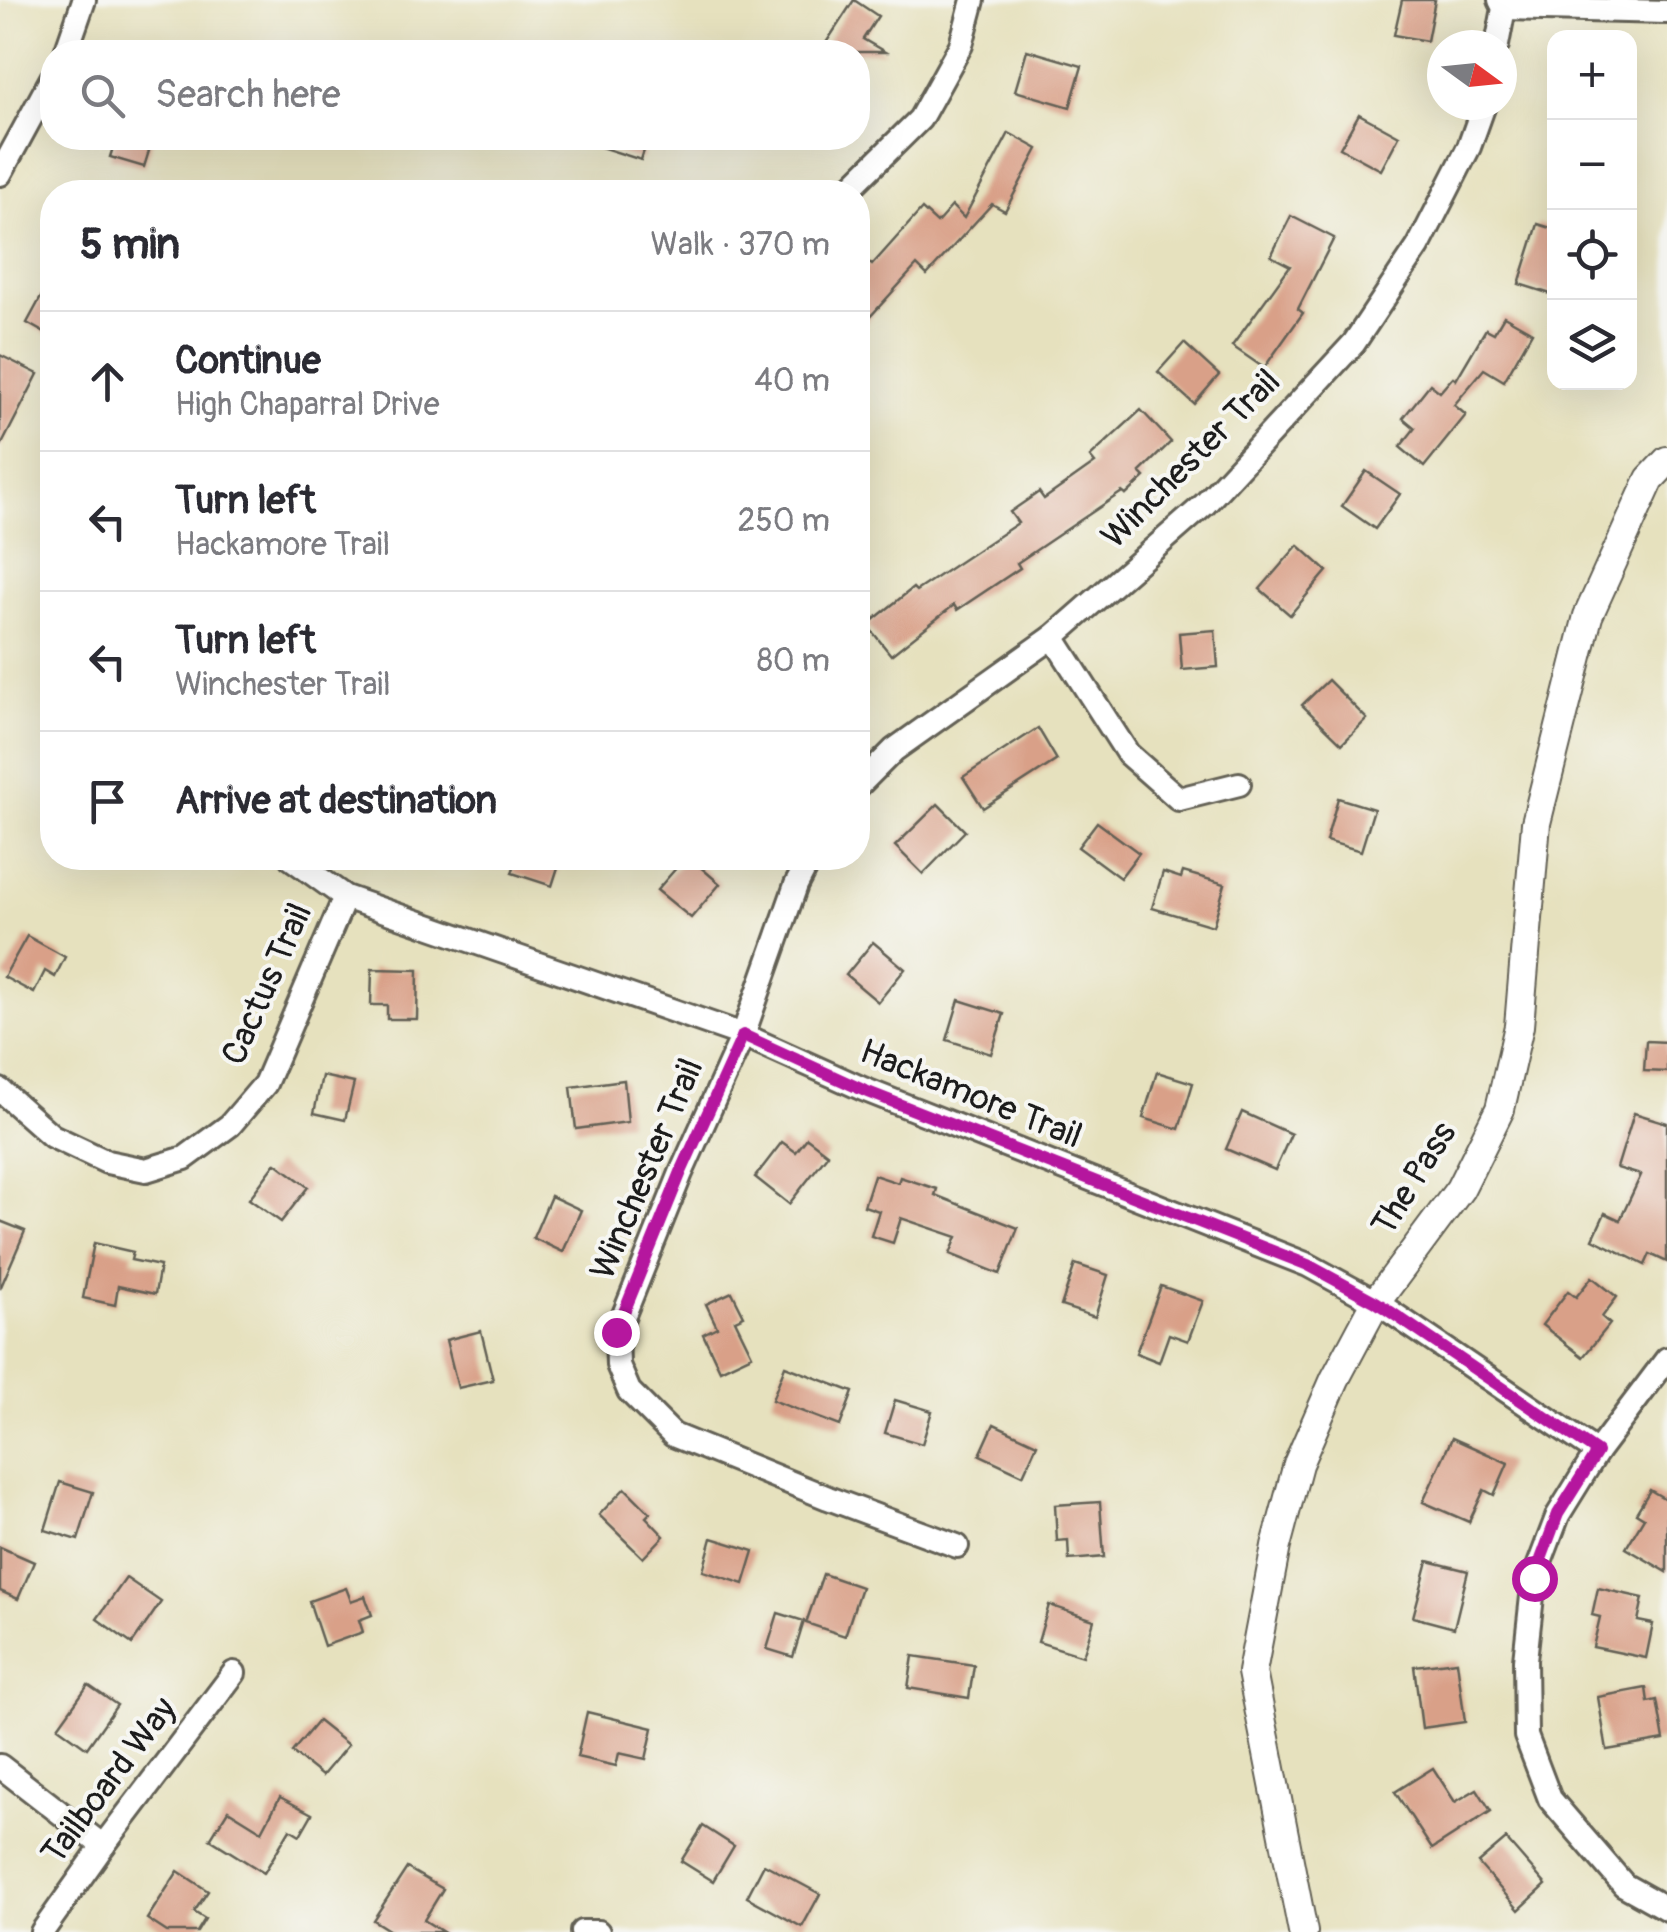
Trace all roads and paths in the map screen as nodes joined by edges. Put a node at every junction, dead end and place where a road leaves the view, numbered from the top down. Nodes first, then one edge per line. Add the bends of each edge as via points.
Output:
1 (84, 0) edge
2 (974, 0) edge
3 (1502, 4) edge
4 (1667, 12) edge
5 (1499, 30) edge
6 (70, 40) edge
7 (40, 100) edge
8 (1479, 120) edge
9 (0, 174) edge
10 (858, 180) edge
11 (1667, 461) edge
12 (1053, 636) junction
13 (870, 774) edge
14 (1239, 784) dead end
15 (308, 870) edge
16 (804, 870) edge
17 (345, 897) junction
18 (743, 1035) junction
19 (0, 1090) edge
20 (1376, 1302) junction
21 (1667, 1359) edge
22 (1597, 1452) junction
23 (957, 1546) dead end
24 (234, 1673) dead end
25 (0, 1766) edge
26 (103, 1846) junction
27 (1667, 1909) edge
28 (42, 1932) edge
29 (582, 1932) edge
30 (598, 1932) edge
31 (1302, 1932) edge

1 - 6 street
2 - 10 street via 961,45 920,119
3 - 4 street
3 - 5 street
7 - 9 street
8 - 12 street, Winchester Trail via 1418,246 1354,343 1205,504
11 - 20 street, The Pass via 1650,478 1588,616 1536,823 1519,1026 1500,1109 1460,1189
12 - 13 street, Winchester Trail
12 - 14 street via 1128,754 1179,799
15 - 17 street, Hackamore Trail
16 - 18 street, Winchester Trail
17 - 18 street, Hackamore Trail
17 - 19 street, Cactus Trail via 265,1084 230,1125 185,1158 146,1170 107,1162 52,1136
18 - 20 street, Hackamore Trail via 863,1090 1308,1265
18 - 23 street, Winchester Trail via 616,1332 628,1392 674,1435
20 - 22 street, Hackamore Trail
20 - 31 street, The Pass via 1298,1464 1252,1672
21 - 22 street
22 - 27 street via 1558,1514 1534,1578 1526,1736 1550,1799 1624,1885
24 - 26 street, Tailboard Way
25 - 26 street
26 - 28 street, Tailboard Way
29 - 30 street

